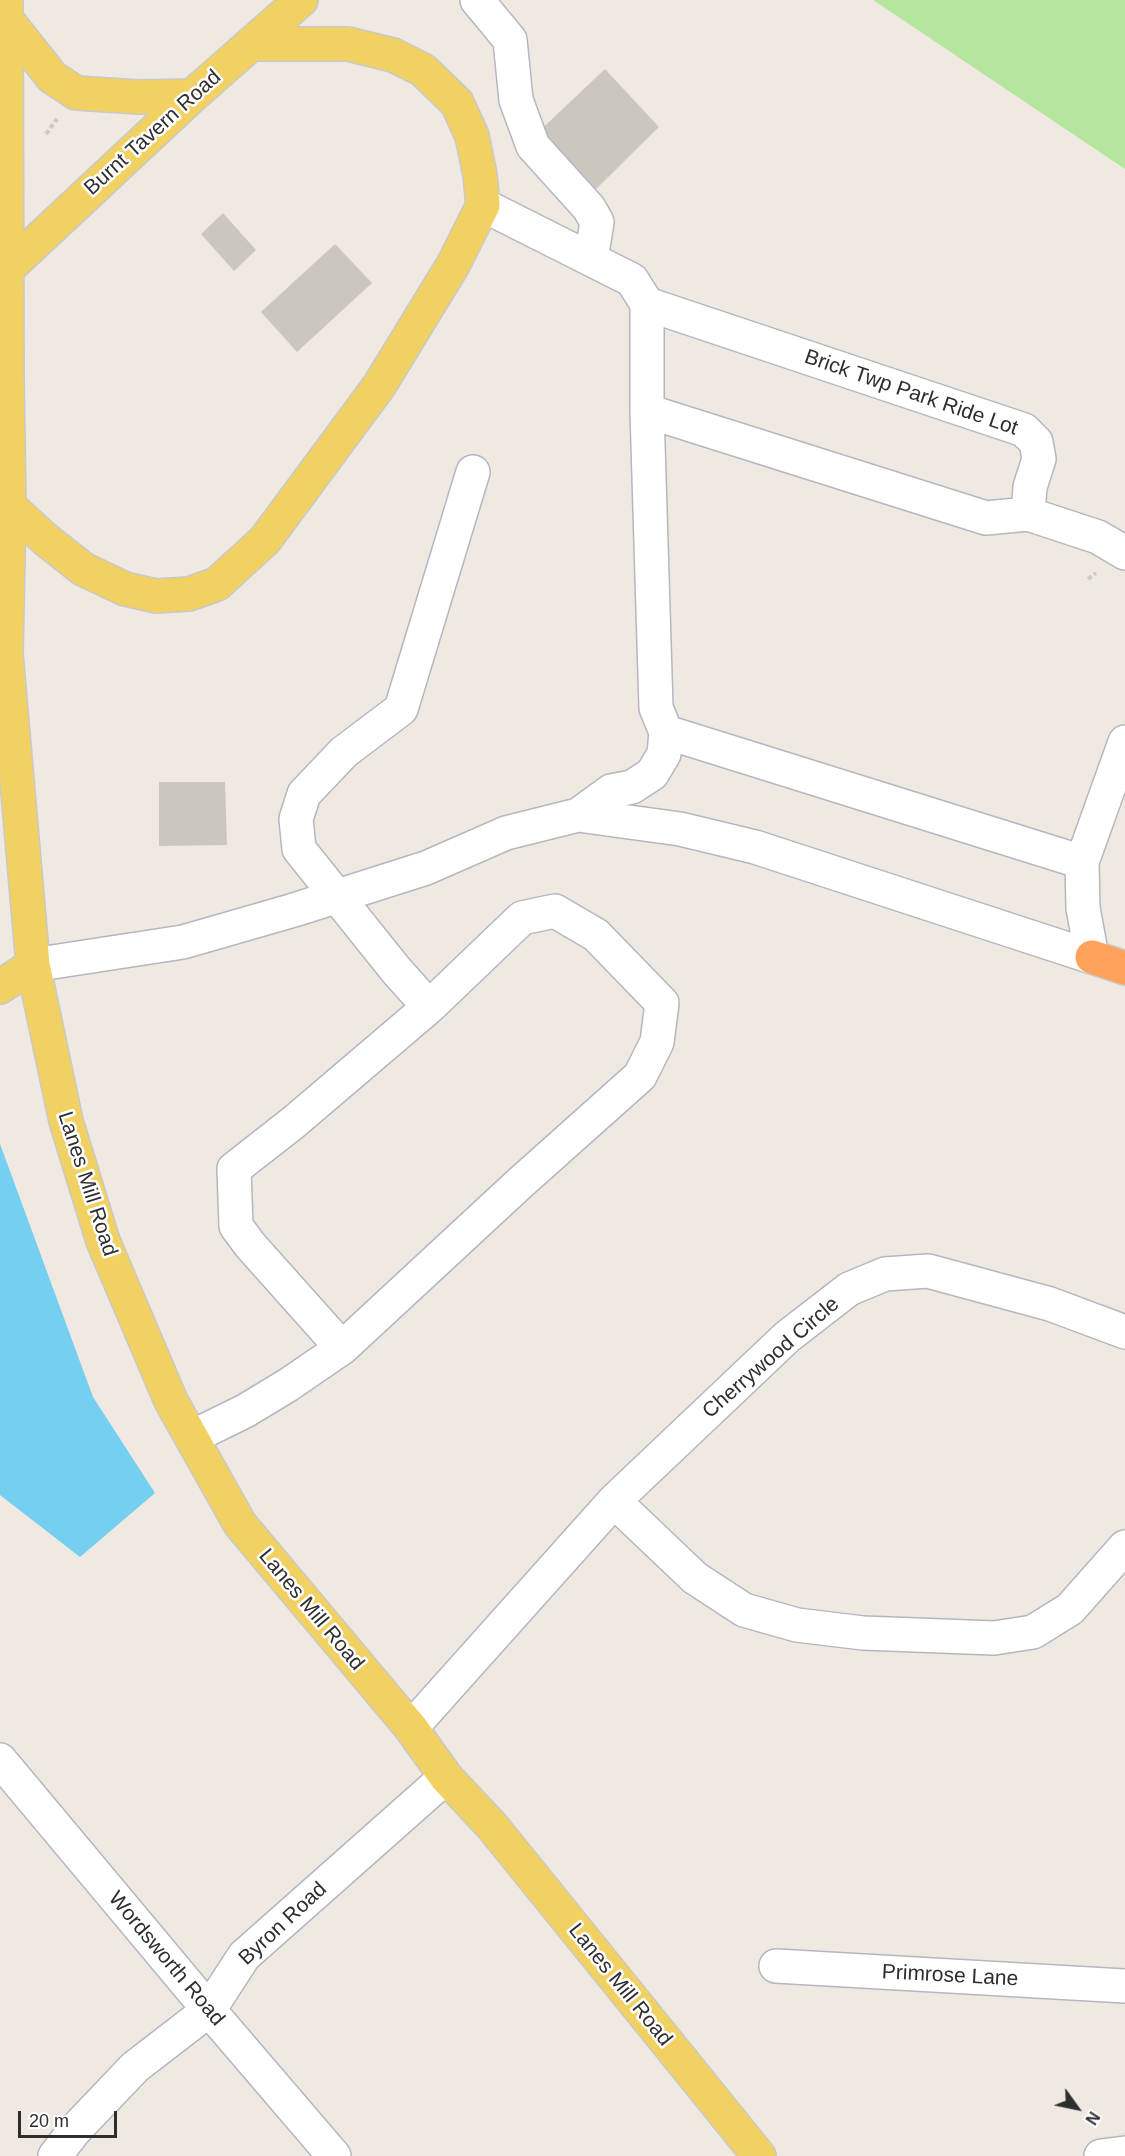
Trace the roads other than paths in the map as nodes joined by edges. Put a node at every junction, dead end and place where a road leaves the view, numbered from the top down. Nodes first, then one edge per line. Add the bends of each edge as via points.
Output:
1 (477, 0) edge
2 (287, 5) edge
3 (4, 10) edge
4 (252, 44) junction
5 (3, 88) edge
6 (192, 96) junction
7 (483, 205) junction
8 (591, 259) junction
9 (2, 273) edge
10 (647, 304) junction
11 (646, 411) junction
12 (473, 472) dead end
13 (9, 506) junction
14 (1028, 514) junction
15 (4, 540) edge
16 (1125, 553) edge
17 (3, 654) edge
18 (666, 732) junction
19 (1125, 742) edge
20 (578, 815) junction
21 (1082, 862) junction
22 (338, 897) junction
23 (1092, 957) junction
24 (0, 965) edge
25 (33, 965) junction
26 (1125, 968) edge
27 (0, 987) edge
28 (429, 1007) junction
29 (1125, 1332) edge
30 (342, 1348) junction
31 (192, 1437) junction
32 (614, 1501) junction
33 (1125, 1547) edge
34 (411, 1728) junction
35 (0, 1760) edge
36 (446, 1777) junction
37 (776, 1966) dead end
38 (1125, 1986) edge
39 (209, 2010) junction
40 (1125, 2153) edge
41 (55, 2156) edge
42 (334, 2156) edge
43 (759, 2156) edge
44 (1101, 2156) edge

1 - 8 street via 510,39 516,100 533,146 597,222
2 - 4 main road, Burnt Tavern Road
3 - 5 main road, Lanes Mill Road
3 - 6 main road via 52,77 76,93
4 - 6 main road, Burnt Tavern Road
4 - 7 main road via 348,44 393,55 423,70 457,103 472,136
5 - 9 main road, Lanes Mill Road
6 - 9 main road, Burnt Tavern Road
7 - 8 street
7 - 13 main road via 453,265 379,386 265,540 217,584 189,594 156,596 125,589 83,569
8 - 10 street via 632,280
9 - 13 main road, Lanes Mill Road
10 - 11 street
10 - 14 street, Brick Twp Park Ride Lot via 1024,430 1036,442 1039,459 1030,487
11 - 14 street via 986,518
11 - 18 street via 656,708
12 - 22 street via 401,709 344,752 304,794 296,819 299,849
13 - 15 main road, Lanes Mill Road
14 - 16 street via 1098,537
15 - 17 main road, Lanes Mill Road
17 - 25 main road, Lanes Mill Road
18 - 20 street via 664,754 652,774 632,787 611,791
18 - 21 street
19 - 21 street
20 - 22 street via 506,833 426,868
20 - 23 street via 680,829 755,847
21 - 23 street via 1083,908
22 - 25 street via 183,942
22 - 28 street
23 - 26 highway
24 - 25 main road
25 - 27 main road
25 - 31 main road, Lanes Mill Road via 66,1121 103,1241 171,1401
28 - 30 street via 234,1169 236,1226
28 - 30 street via 522,918 555,911 596,935 662,1003 657,1042 640,1076
29 - 32 street, Cherrywood Circle via 1050,1304 928,1271 885,1275 849,1289 787,1337
30 - 31 street via 245,1411
31 - 34 main road, Lanes Mill Road via 240,1524
32 - 33 street via 695,1578 744,1610 797,1625 863,1634 994,1638 1033,1632 1070,1609
32 - 34 street, Cherrywood Circle
34 - 36 main road, Lanes Mill Road
35 - 39 street, Wordsworth Road
36 - 39 street, Byron Road via 244,1956
36 - 43 main road, Lanes Mill Road via 492,1826
37 - 38 street, Primrose Lane
39 - 41 street, Byron Road via 135,2067
39 - 42 street, Wordsworth Road
40 - 44 street

